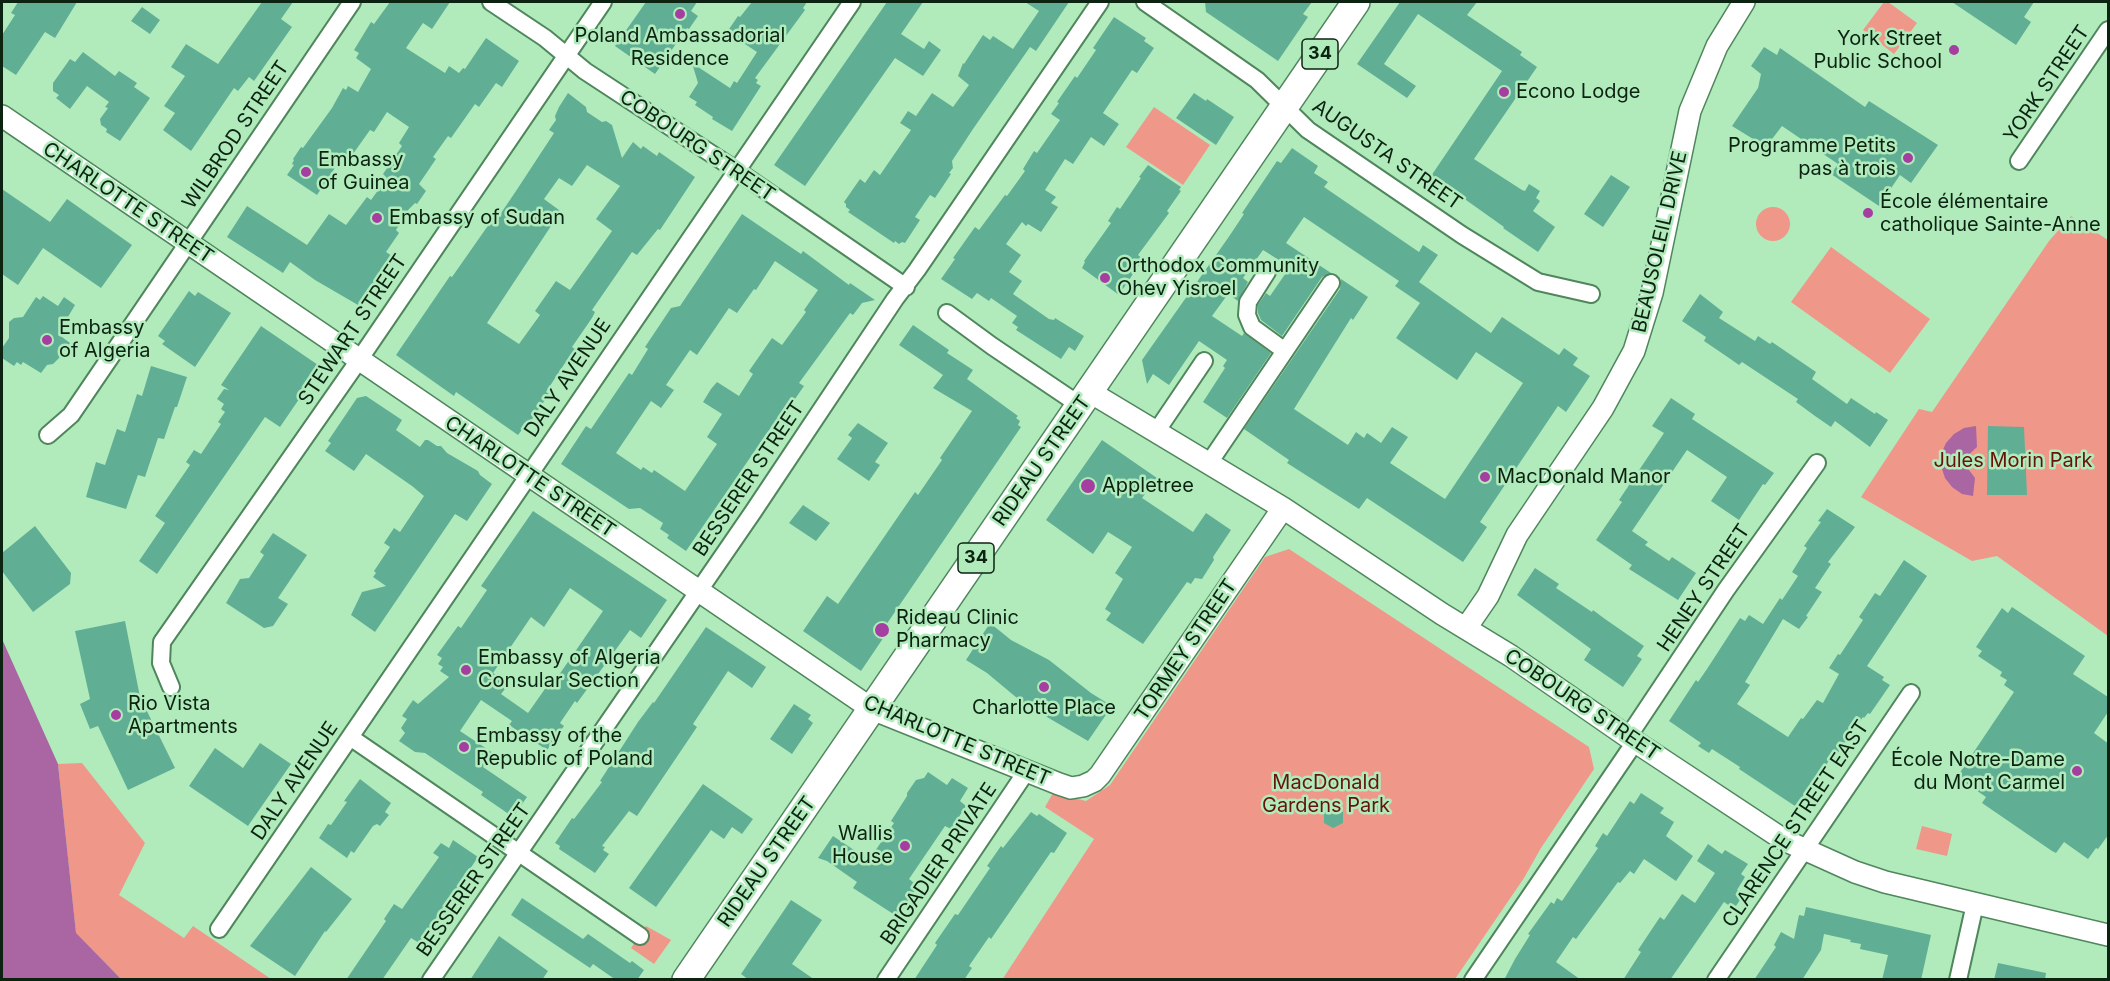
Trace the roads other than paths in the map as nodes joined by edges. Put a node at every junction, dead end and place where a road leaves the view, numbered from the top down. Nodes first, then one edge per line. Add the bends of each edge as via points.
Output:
1 (352, 2) edge
2 (491, 2) edge
3 (603, 2) edge
4 (852, 2) edge
5 (1100, 2) edge
6 (1144, 2) edge
7 (1356, 2) edge
8 (1744, 2) edge
9 (2109, 30) edge
10 (566, 55) junction
11 (1285, 107) junction
12 (2, 116) edge
13 (2019, 161) dead end
14 (736, 170) junction
15 (187, 243) junction
16 (1266, 272) dead end
17 (1331, 283) dead end
18 (906, 287) junction
19 (1591, 294) dead end
20 (947, 313) dead end
21 (1285, 351) junction
22 (358, 360) junction
23 (1204, 361) dead end
24 (1085, 399) junction
25 (1156, 432) junction
26 (48, 435) dead end
27 (1209, 463) junction
28 (1817, 463) dead end
29 (527, 475) junction
30 (1283, 508) junction
31 (698, 591) junction
32 (1466, 628) junction
33 (171, 687) dead end
34 (1911, 693) dead end
35 (872, 709) junction
36 (350, 737) junction
37 (1632, 739) junction
38 (1026, 772) junction
39 (1083, 786) joint
40 (1804, 850) junction
41 (519, 853) junction
42 (1975, 904) junction
43 (219, 929) dead end
44 (2109, 934) edge
45 (640, 936) dead end
46 (689, 979) edge
47 (431, 980) edge
48 (886, 980) edge
49 (1473, 980) edge
50 (1716, 980) edge
51 (1958, 980) edge

1 - 15 street, WILBROD STREET
2 - 10 street, COBOURG STREET
3 - 10 street, STEWART STREET
4 - 14 street, DALY AVENUE
5 - 18 street, BESSERER STREET
6 - 11 street, AUGUSTA STREET via 1257,80
7 - 11 main road, RIDEAU STREET / 34
8 - 32 street, BEAUSOLEIL DRIVE via 1710,62 1690,111 1652,292 1634,351 1603,408 1517,534 1488,596
9 - 13 street, YORK STREET
10 - 14 street, COBOURG STREET
10 - 22 street, STEWART STREET
11 - 19 street, AUGUSTA STREET via 1308,130 1538,282
11 - 24 main road, RIDEAU STREET / 34
12 - 15 street, CHARLOTTE STREET
14 - 18 street, COBOURG STREET
14 - 29 street, DALY AVENUE
15 - 22 street, CHARLOTTE STREET
15 - 26 street, WILBROD STREET via 71,415
16 - 21 street via 1248,302 1247,315 1252,327
17 - 21 street
18 - 31 street, BESSERER STREET
20 - 24 street, COBOURG STREET via 992,346
21 - 27 street
22 - 29 street, CHARLOTTE STREET
22 - 33 street, STEWART STREET via 162,642 161,663
23 - 25 street
24 - 25 street, COBOURG STREET
24 - 35 main road, RIDEAU STREET / 34
25 - 27 street, COBOURG STREET
27 - 30 street, COBOURG STREET
28 - 37 street, HENEY STREET via 1726,590
29 - 31 street, CHARLOTTE STREET
29 - 36 street, DALY AVENUE
30 - 32 street, COBOURG STREET
30 - 39 street, TORMEY STREET via 1100,775
31 - 35 street, CHARLOTTE STREET
31 - 41 street, BESSERER STREET
32 - 37 street, COBOURG STREET
34 - 40 street, CLARENCE STREET EAST
35 - 38 street, CHARLOTTE STREET
35 - 46 main road, RIDEAU STREET / 34
36 - 41 street
36 - 43 street, DALY AVENUE
37 - 40 street, COBOURG STREET
37 - 49 street, HENEY STREET
38 - 39 street, CHARLOTTE STREET via 1071,788
38 - 48 street, BRIGADIER PRIVATE
40 - 42 street, COBOURG STREET via 1885,882
40 - 50 street, CLARENCE STREET EAST
41 - 45 street
41 - 47 street, BESSERER STREET
42 - 44 street, COBOURG STREET
42 - 51 street

